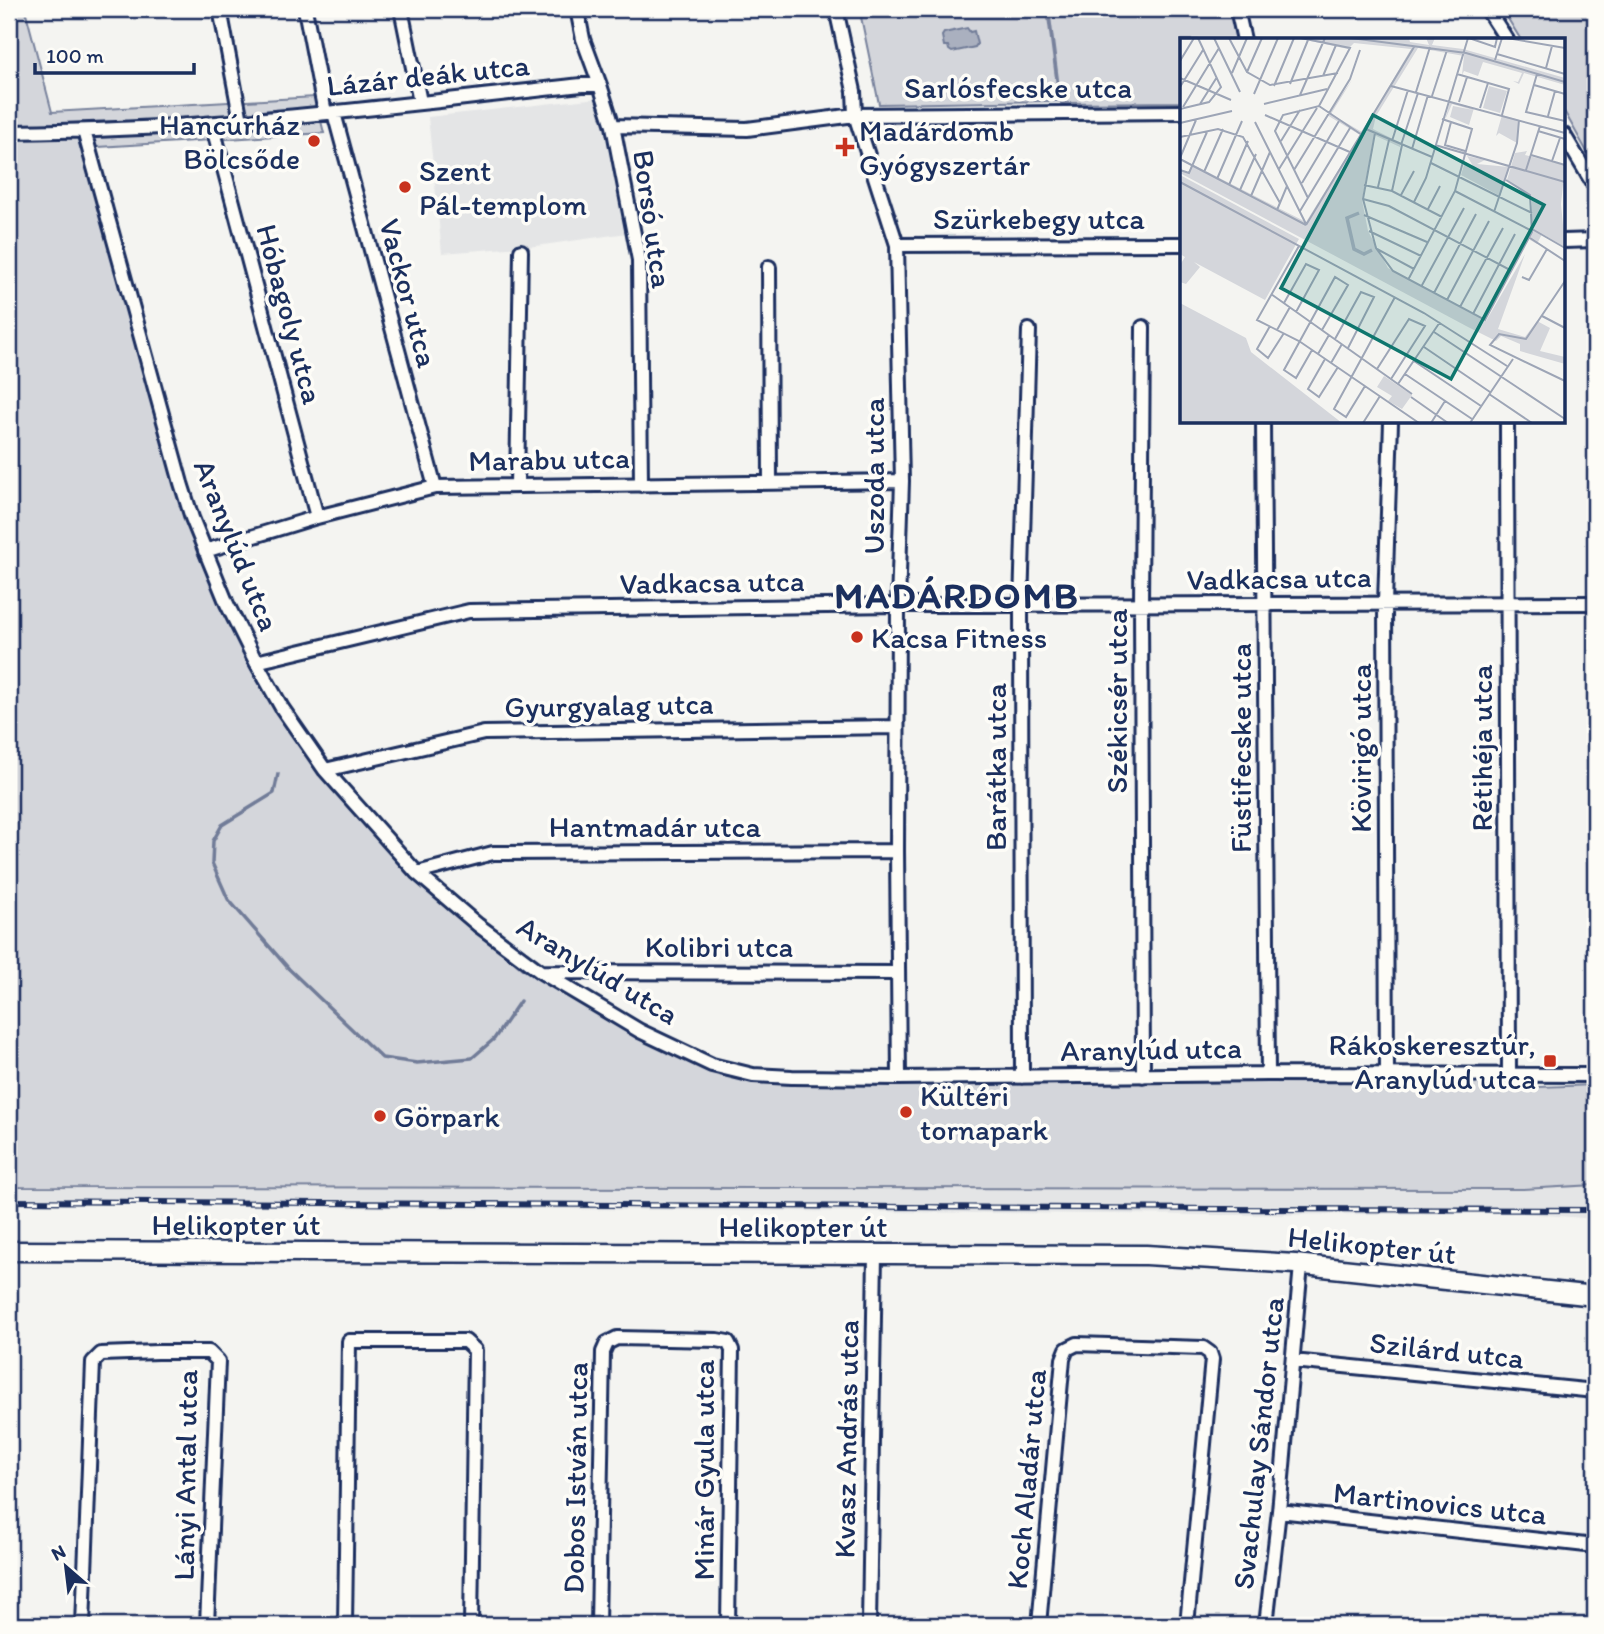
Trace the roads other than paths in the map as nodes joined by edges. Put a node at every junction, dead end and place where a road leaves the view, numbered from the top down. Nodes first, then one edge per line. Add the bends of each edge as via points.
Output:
1 (220, 9) edge
2 (305, 9) edge
3 (401, 9) edge
4 (577, 9) edge
5 (836, 9) edge
6 (1237, 9) edge
7 (1487, 9) edge
8 (1244, 38) edge
9 (1506, 38) edge
10 (600, 85) junction
11 (420, 102) junction
12 (1180, 112) edge
13 (329, 113) junction
14 (855, 114) junction
15 (241, 121) junction
16 (212, 124) junction
17 (613, 126) junction
18 (84, 131) junction
19 (9, 132) edge
20 (1566, 138) edge
21 (1595, 187) edge
22 (1595, 240) edge
23 (1566, 241) edge
24 (1180, 244) edge
25 (897, 245) junction
26 (521, 251) dead end
27 (769, 267) dead end
28 (1143, 327) dead end
29 (1029, 330) dead end
30 (1263, 424) edge
31 (1391, 424) edge
32 (1507, 424) edge
33 (902, 481) junction
34 (770, 484) junction
35 (641, 485) junction
36 (517, 486) junction
37 (435, 487) junction
38 (317, 517) junction
39 (205, 551) junction
40 (1385, 603) junction
41 (1507, 603) junction
42 (1595, 603) edge
43 (898, 605) junction
44 (1142, 605) junction
45 (1265, 605) junction
46 (1021, 606) junction
47 (256, 662) junction
48 (897, 727) junction
49 (325, 770) junction
50 (897, 850) junction
51 (417, 873) junction
52 (541, 972) junction
53 (898, 973) junction
54 (1268, 1074) junction
55 (1387, 1074) junction
56 (1509, 1074) junction
57 (1595, 1075) edge
58 (1143, 1076) junction
59 (1022, 1077) junction
60 (899, 1078) junction
61 (9, 1251) edge
62 (875, 1254) junction
63 (1301, 1265) junction
64 (1595, 1296) edge
65 (617, 1338) joint
66 (1293, 1361) junction
67 (1595, 1391) edge
68 (1279, 1511) junction
69 (1595, 1546) edge
70 (83, 1625) edge
71 (207, 1625) edge
72 (345, 1625) edge
73 (471, 1625) edge
74 (598, 1625) edge
75 (728, 1625) edge
76 (869, 1625) edge
77 (1039, 1625) edge
78 (1187, 1625) edge
79 (1266, 1625) edge

1 - 15 street
2 - 13 street, Vackor utca
3 - 11 street
4 - 10 street, Borsó utca
5 - 14 street, Uszoda utca
6 - 8 street
7 - 9 street
10 - 11 street, Lázár deák utca
10 - 17 street, Borsó utca
11 - 13 street, Lázár deák utca
12 - 14 street, Sarlósfecske utca
13 - 15 street, Lázár deák utca
13 - 37 street, Vackor utca
14 - 17 street, Sarlósfecske utca via 747,129
14 - 25 street, Uszoda utca
15 - 16 street, Lázár deák utca
16 - 18 street, Lázár deák utca
16 - 38 street, Hóbagoly utca
17 - 35 street, Borsó utca via 639,260
18 - 19 street, Lázár deák utca
18 - 39 street, Aranylúd utca via 181,483
20 - 21 street
22 - 23 street
24 - 25 street, Szürkebegy utca
25 - 33 street, Uszoda utca
26 - 36 street
27 - 34 street
28 - 44 street, Székicsér utca
29 - 46 street, Barátka utca
30 - 45 street, Füstifecske utca
31 - 40 street, Kövirigó utca
32 - 41 street, Rétihéja utca
33 - 34 street, Marabu utca
33 - 43 street, Uszoda utca
34 - 35 street, Marabu utca
35 - 36 street, Marabu utca
36 - 37 street, Marabu utca
37 - 38 street, Marabu utca
38 - 39 street, Marabu utca
39 - 47 street, Aranylúd utca
40 - 41 street, Vadkacsa utca
40 - 45 street, Vadkacsa utca
40 - 55 street, Kövirigó utca
41 - 42 street, Vadkacsa utca
41 - 56 street, Rétihéja utca
43 - 46 street, Vadkacsa utca
43 - 47 street, Vadkacsa utca via 469,611
43 - 48 street, Uszoda utca
44 - 45 street, Vadkacsa utca
44 - 46 street, Vadkacsa utca
44 - 58 street, Székicsér utca
45 - 54 street, Füstifecske utca
46 - 59 street, Barátka utca
47 - 49 street, Aranylúd utca
48 - 49 street, Gyurgyalag utca via 484,733
48 - 50 street, Uszoda utca
49 - 51 street, Aranylúd utca
50 - 51 street, Hantmadár utca via 493,853
50 - 53 street, Uszoda utca
51 - 52 street, Aranylúd utca
52 - 53 street, Kolibri utca
52 - 60 street, Aranylúd utca via 640,1031 712,1065 753,1075
53 - 60 street, Uszoda utca
54 - 55 street, Aranylúd utca
54 - 58 street, Aranylúd utca
55 - 56 street, Aranylúd utca
56 - 57 street, Aranylúd utca
58 - 59 street, Aranylúd utca
59 - 60 street, Aranylúd utca
61 - 62 street, Helikopter út
62 - 63 street, Helikopter út via 1146,1255
62 - 76 street, Kvasz András utca
63 - 64 street, Helikopter út
63 - 66 street, Svachulay Sándor utca
65 - 74 street, Dobos István utca via 607,1343 603,1352
65 - 75 street, Minár Gyula utca via 717,1340 728,1342 732,1350
66 - 67 street, Szilárd utca
66 - 68 street, Svachulay Sándor utca
68 - 69 street, Martinovics utca
68 - 79 street, Svachulay Sándor utca
70 - 71 street, Lányi Antal utca via 93,1362 101,1354 209,1352 218,1361
72 - 73 street via 349,1341 465,1340 475,1350
77 - 78 street, Koch Aladár utca via 1063,1359 1076,1344 1203,1348 1210,1353

